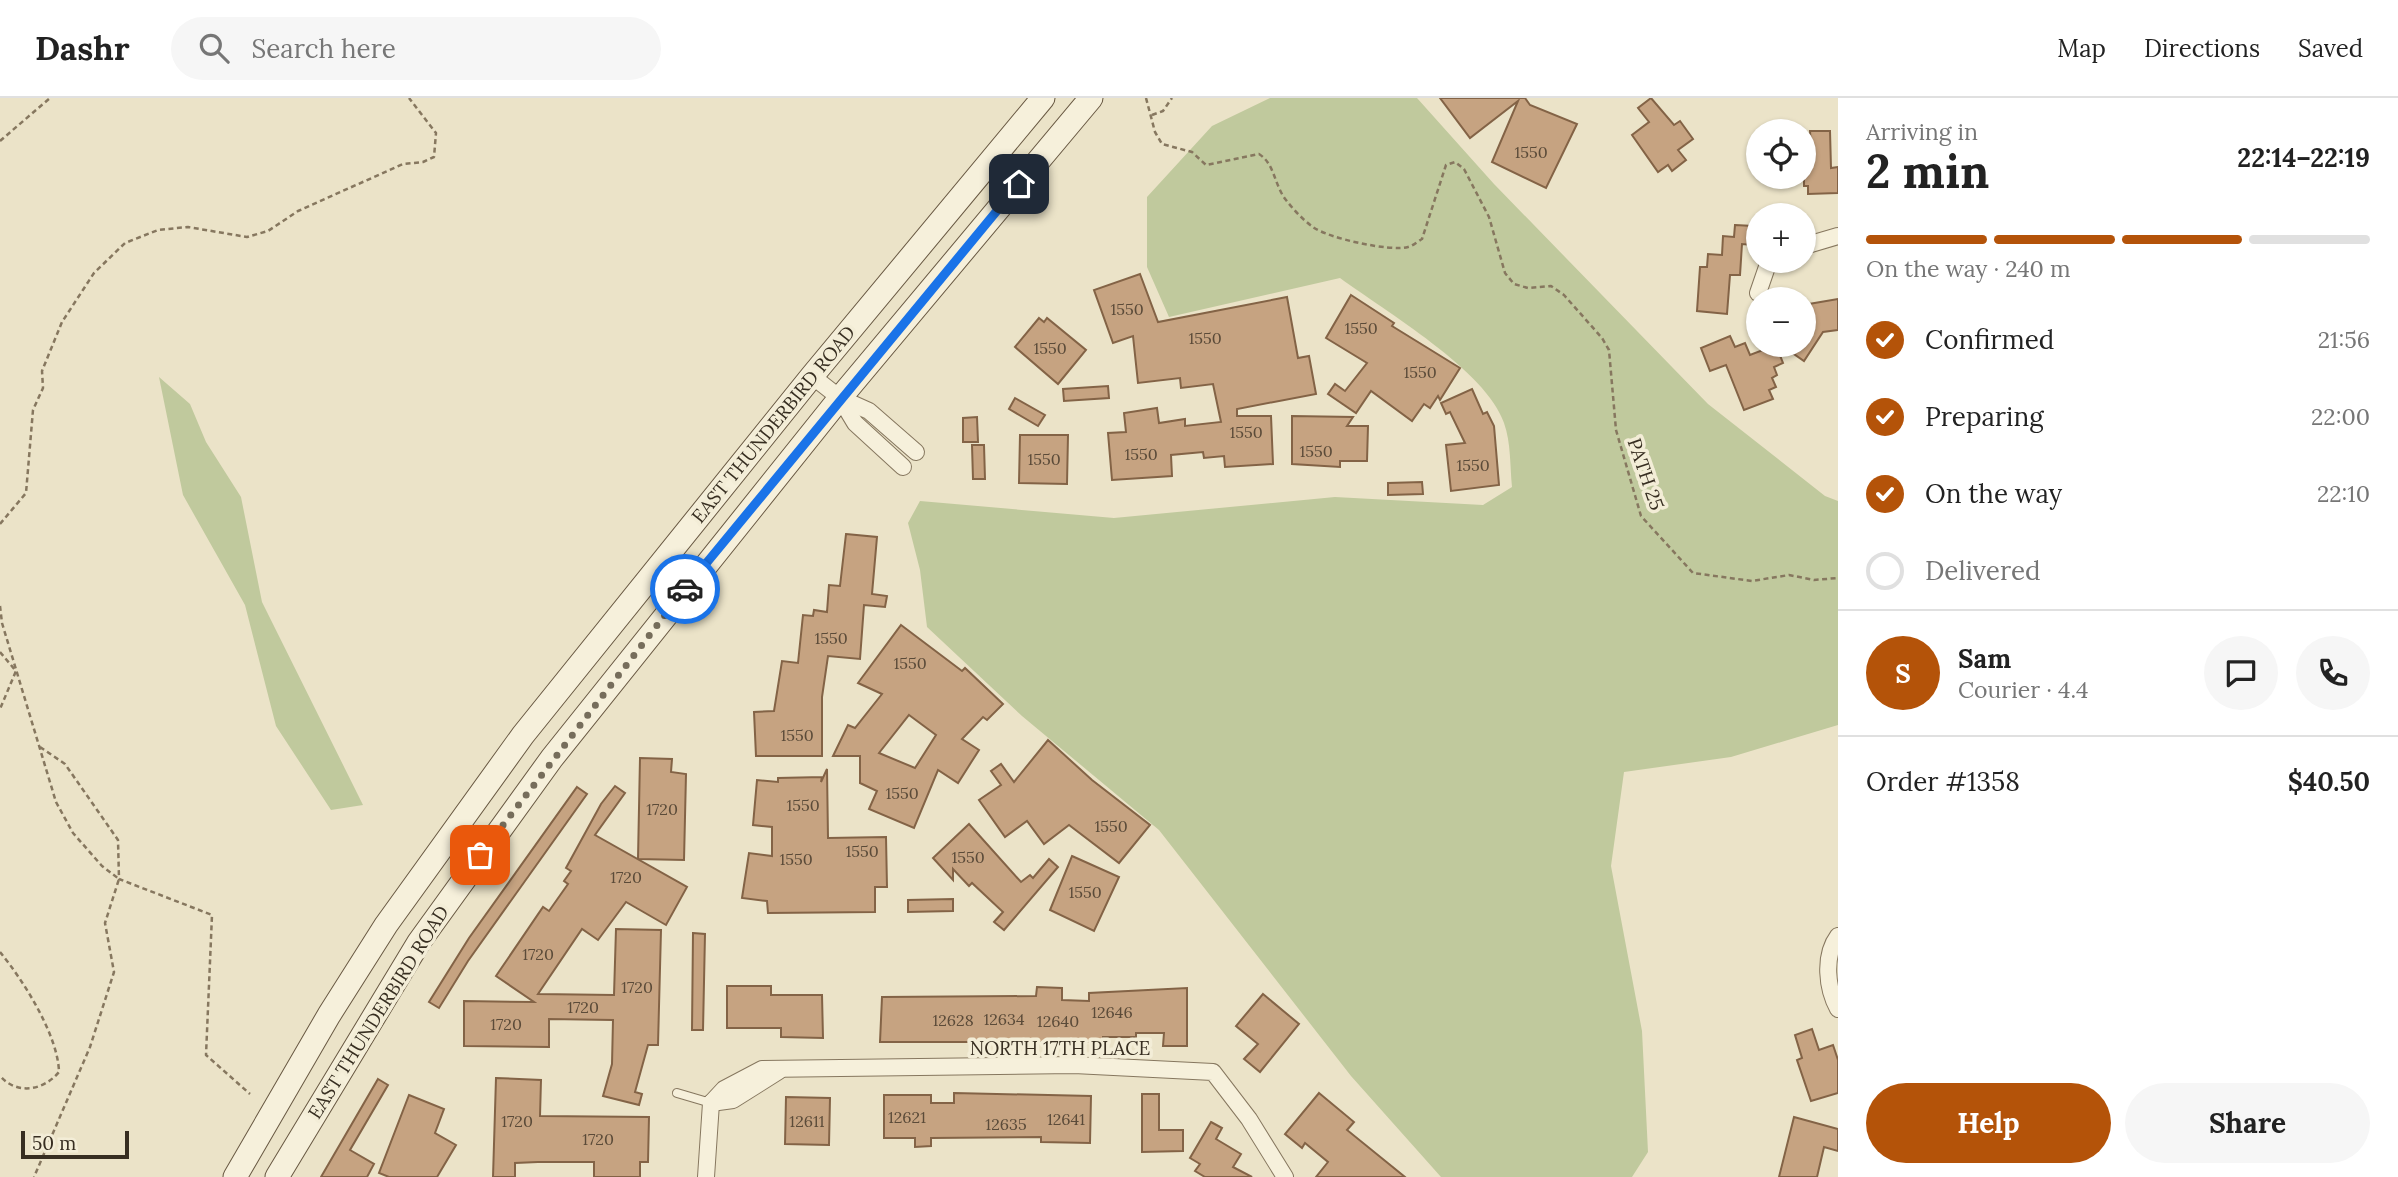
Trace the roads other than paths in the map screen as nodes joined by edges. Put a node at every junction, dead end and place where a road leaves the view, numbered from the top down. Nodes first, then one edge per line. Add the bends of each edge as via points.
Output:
1 (1043, 98) edge
2 (1091, 98) edge
3 (1838, 236) edge
4 (1816, 242) edge
5 (812, 376) junction
6 (840, 398) junction
7 (916, 452) dead end
8 (903, 467) dead end
9 (1838, 936) edge
10 (1838, 1009) edge
11 (677, 1093) dead end
12 (711, 1103) junction
13 (235, 1177) edge
14 (277, 1177) edge
15 (706, 1177) edge
16 (1285, 1177) edge

1 - 5 main road, EAST THUNDERBIRD ROAD
2 - 6 main road, EAST THUNDERBIRD ROAD
3 - 4 street
5 - 6 street
5 - 13 main road, EAST THUNDERBIRD ROAD via 600,635 490,780 375,943
6 - 7 street via 869,411
6 - 8 street via 855,423
6 - 14 main road, EAST THUNDERBIRD ROAD via 629,658 480,855 412,953
9 - 10 street via 1832,944 1828,975
11 - 12 lane
12 - 15 street
12 - 16 street, NORTH 17TH PLACE via 733,1100 779,1071 1074,1065 1213,1072

